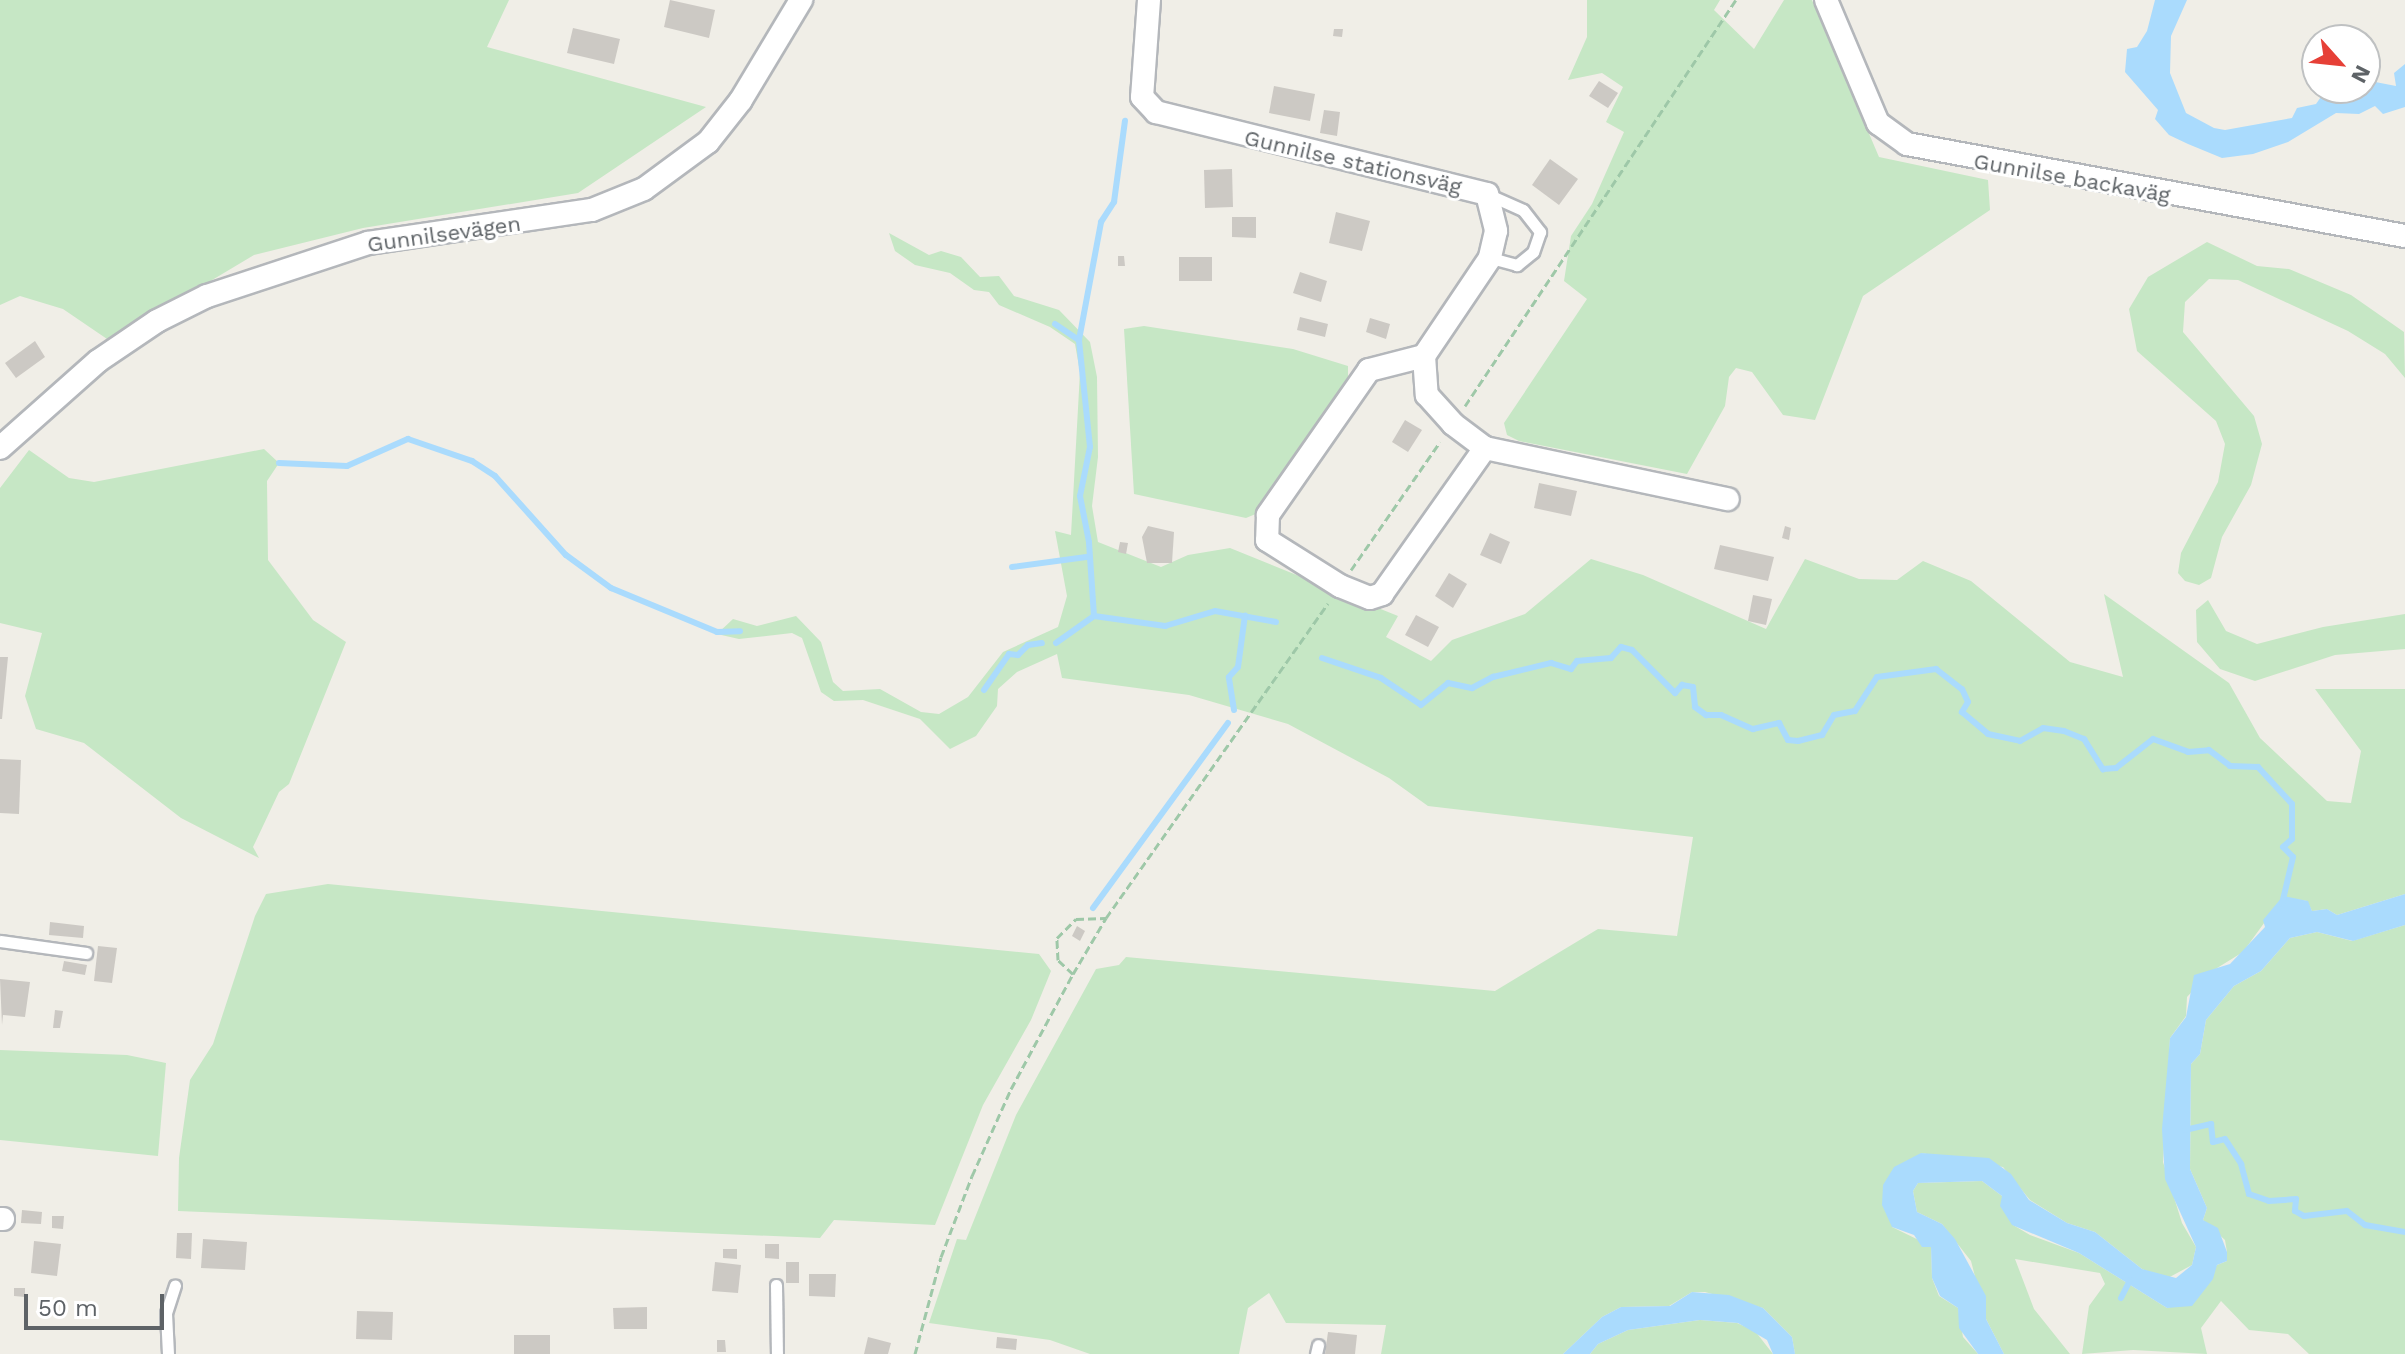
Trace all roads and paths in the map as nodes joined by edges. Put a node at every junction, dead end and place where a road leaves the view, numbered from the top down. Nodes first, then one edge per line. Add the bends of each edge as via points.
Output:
1 (801, 0) edge
2 (1149, 0) edge
3 (1736, 0) edge
4 (1826, 0) edge
5 (1487, 194) junction
6 (2405, 236) edge
7 (1490, 258) junction
8 (1424, 356) junction
9 (1453, 424) junction
10 (0, 448) edge
11 (1485, 448) junction
12 (1728, 499) dead end
13 (1340, 586) junction
14 (1106, 918) junction
15 (0, 941) edge
16 (86, 953) dead end
17 (1073, 974) junction
18 (175, 1285) dead end
19 (776, 1285) dead end
20 (168, 1354) edge
21 (777, 1354) edge
22 (915, 1354) edge

1 - 10 street, Gunnilsevägen via 741,100 708,142 644,189 592,210 368,243 207,296 157,321 98,361
2 - 5 street, Gunnilse stationsväg via 1142,97 1156,112
3 - 9 path
4 - 6 street, Gunnilse backaväg via 1878,123 1907,144
5 - 7 street, Gunnilse stationsväg via 1496,231
5 - 7 lane via 1523,210 1540,232 1533,252 1517,265
7 - 8 street, Gunnilse stationsväg
8 - 9 street via 1427,395
8 - 13 street via 1369,370 1264,523 1267,540
9 - 11 street
9 - 13 path
11 - 12 street
11 - 13 street via 1382,594 1370,598
13 - 14 path
14 - 17 path
14 - 17 path via 1076,919 1057,938 1058,960
15 - 16 lane
17 - 22 path via 1011,1089 972,1176 941,1257
18 - 20 lane via 166,1313
19 - 21 lane

